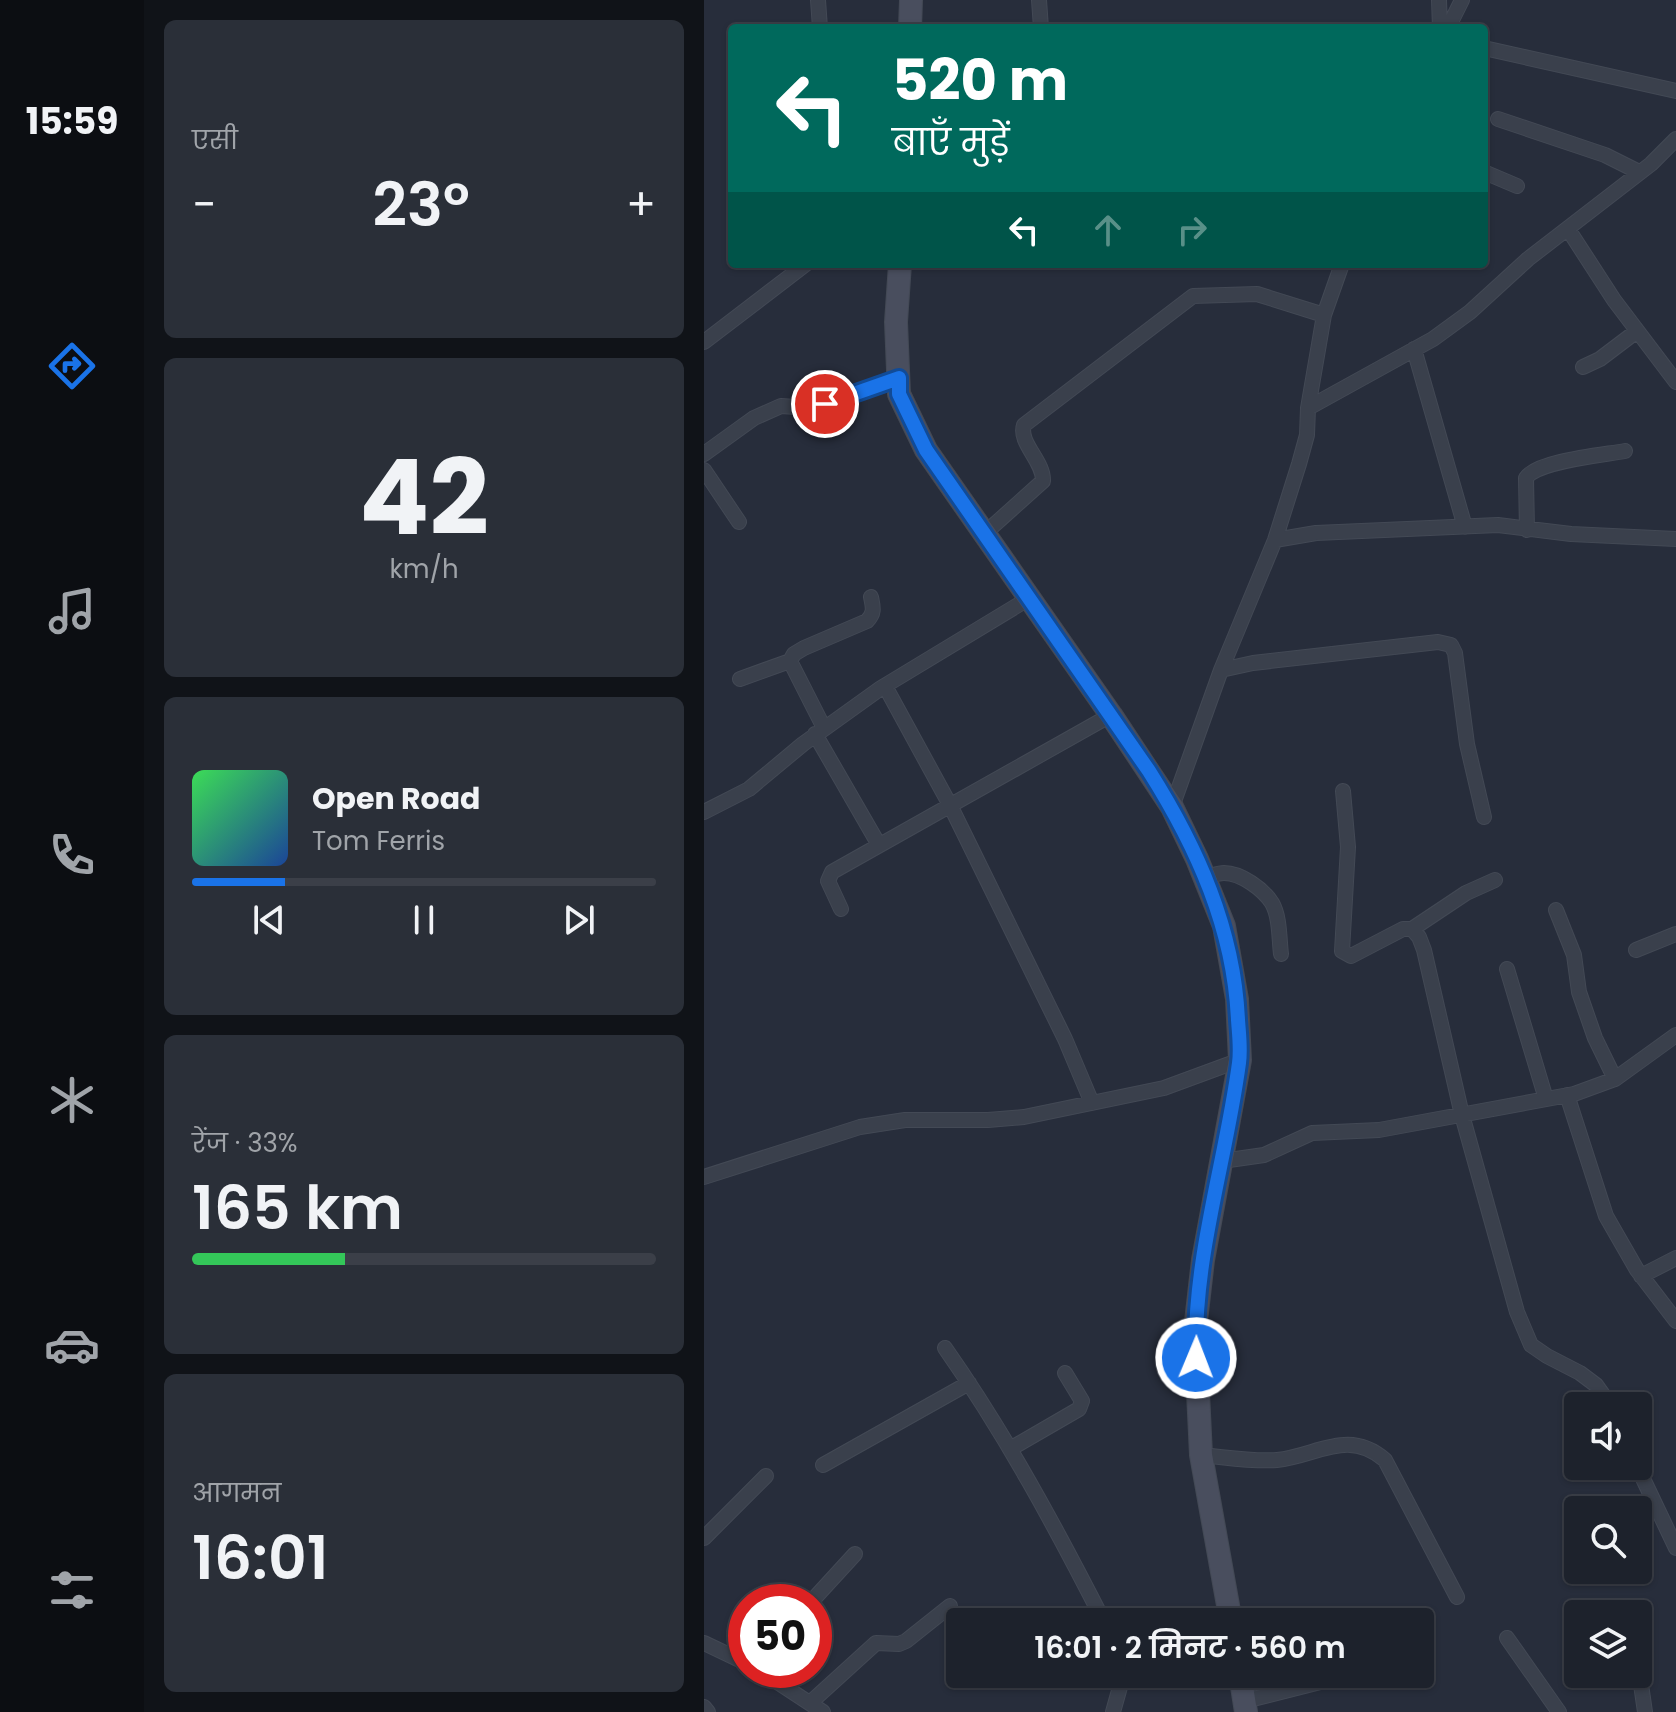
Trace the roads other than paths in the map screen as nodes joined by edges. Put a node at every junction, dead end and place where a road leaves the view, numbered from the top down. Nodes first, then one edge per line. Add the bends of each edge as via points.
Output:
1 (818, 0) edge
2 (911, 0) edge
3 (1039, 0) edge
4 (1439, 0) edge
5 (1462, 0) edge
6 (820, 24) edge
7 (910, 24) edge
8 (1041, 24) edge
9 (1440, 24) edge
10 (1450, 24) edge
11 (1488, 49) edge
12 (1676, 91) edge
13 (1498, 119) dead end
14 (1676, 139) edge
15 (1639, 172) junction
16 (1488, 174) edge
17 (1517, 186) dead end
18 (1568, 229) junction
19 (801, 268) edge
20 (900, 268) edge
21 (1341, 268) edge
22 (1324, 315) junction
23 (1637, 331) junction
24 (704, 342) edge
25 (1414, 349) junction
26 (1583, 367) dead end
27 (899, 378) junction
28 (1676, 382) edge
29 (1308, 408) junction
30 (1625, 451) dead end
31 (704, 454) edge
32 (704, 470) edge
33 (739, 522) dead end
34 (1465, 527) junction
35 (1527, 530) junction
36 (984, 534) junction
37 (1676, 539) edge
38 (1275, 540) junction
39 (871, 597) dead end
40 (1028, 599) junction
41 (790, 661) junction
42 (1221, 670) junction
43 (740, 679) dead end
44 (885, 686) junction
45 (1111, 715) junction
46 (820, 731) junction
47 (1343, 791) dead end
48 (950, 805) junction
49 (1172, 807) junction
50 (704, 812) edge
51 (1484, 817) dead end
52 (879, 845) junction
53 (1205, 877) junction
54 (1495, 880) dead end
55 (841, 909) dead end
56 (1556, 910) dead end
57 (1412, 929) junction
58 (1676, 934) edge
59 (1636, 950) dead end
60 (1281, 954) dead end
61 (1507, 969) dead end
62 (1676, 1035) edge
63 (1240, 1060) junction
64 (1615, 1079) junction
65 (1567, 1095) junction
66 (1546, 1099) junction
67 (1092, 1103) junction
68 (1462, 1115) junction
69 (1222, 1161) junction
70 (704, 1177) edge
71 (1676, 1258) edge
72 (1641, 1276) junction
73 (1676, 1321) edge
74 (945, 1348) dead end
75 (1065, 1373) dead end
76 (969, 1383) junction
77 (1601, 1392) edge
78 (1010, 1449) junction
79 (1201, 1455) junction
80 (823, 1465) dead end
81 (766, 1476) dead end
82 (1644, 1480) edge
83 (704, 1538) edge
84 (1676, 1548) edge
85 (855, 1554) dead end
86 (828, 1584) edge
87 (1457, 1597) dead end
88 (950, 1606) dead end
89 (1096, 1608) edge
90 (1229, 1608) edge
91 (1507, 1638) dead end
92 (704, 1643) edge
93 (728, 1654) edge
94 (786, 1688) edge
95 (1120, 1688) edge
96 (1307, 1688) edge
97 (1642, 1688) edge
98 (704, 1707) edge
99 (1246, 1707) edge
100 (817, 1708) edge
101 (708, 1712) edge
102 (1113, 1712) edge
103 (1559, 1712) edge
104 (1645, 1712) edge

1 - 6 street
2 - 7 main road
3 - 8 street
4 - 9 street
5 - 10 street
11 - 12 street
13 - 15 street
14 - 15 street
15 - 18 street
16 - 17 street
18 - 23 street
18 - 25 street via 1470,312
19 - 24 street
20 - 27 main road
21 - 22 street
22 - 29 street
22 - 36 street via 1257,294 1186,300 1024,425 1023,436 1043,481
23 - 26 street
23 - 28 street
25 - 29 street
25 - 34 street
27 - 31 street via 811,408 781,406 754,418
27 - 36 main road via 899,394 926,450
29 - 38 street via 1307,435
30 - 35 street via 1529,473
32 - 33 street
34 - 35 street
34 - 38 street via 1316,533
35 - 37 street
36 - 40 main road
38 - 42 street
39 - 41 street via 874,609 867,621 804,648
40 - 44 street
40 - 45 main road
41 - 43 street
41 - 46 street
42 - 49 street
42 - 51 street via 1438,642 1451,645
44 - 46 street
44 - 48 street
45 - 48 street
45 - 49 main road
46 - 50 street via 749,789
46 - 52 street
47 - 57 street via 1348,847 1342,951 1351,956
48 - 52 street
48 - 67 street
49 - 53 main road
52 - 55 street via 829,875
53 - 60 street via 1235,875 1262,892 1273,905
53 - 63 main road via 1224,926 1235,984
54 - 57 street
56 - 64 street via 1574,955 1579,992 1595,1038
57 - 68 street via 1424,950
58 - 59 street
61 - 66 street
62 - 64 street
63 - 67 street via 1164,1088
63 - 69 main road
64 - 65 street
65 - 66 street
65 - 72 street via 1606,1216
66 - 68 street
67 - 70 street via 1024,1117 872,1125
68 - 69 street via 1379,1130 1312,1133 1264,1155
68 - 77 street via 1531,1345 1580,1373
69 - 79 main road via 1195,1330
71 - 72 street
72 - 73 street
74 - 76 street
75 - 78 street via 1082,1401 1079,1409
76 - 78 street
76 - 80 street
78 - 89 street
79 - 87 street via 1274,1460 1345,1444 1377,1453
79 - 90 main road
81 - 83 street
82 - 84 street
85 - 86 street
88 - 100 street via 906,1641 876,1643
91 - 103 street
92 - 93 street
94 - 100 street
95 - 102 street
96 - 99 street
97 - 104 street
98 - 101 street

